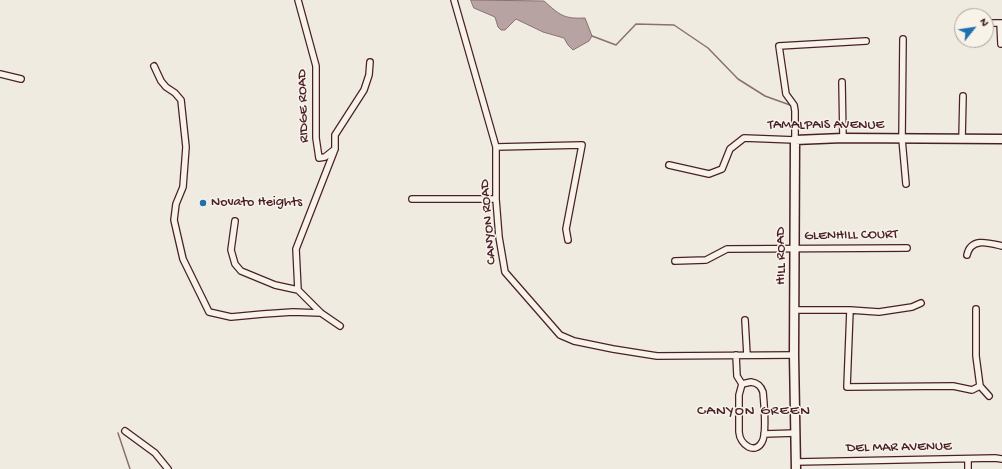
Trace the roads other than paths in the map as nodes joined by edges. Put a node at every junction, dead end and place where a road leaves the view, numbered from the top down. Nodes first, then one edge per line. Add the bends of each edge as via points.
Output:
1 (298, 0) edge
2 (454, 0) edge
3 (1001, 22) edge
4 (903, 39) dead end
5 (866, 41) dead end
6 (1001, 44) edge
7 (370, 62) dead end
8 (154, 66) dead end
9 (0, 74) edge
10 (21, 79) dead end
11 (842, 82) dead end
12 (963, 96) dead end
13 (843, 138) junction
14 (902, 139) junction
15 (962, 139) junction
16 (1002, 139) edge
17 (795, 140) junction
18 (496, 147) junction
19 (335, 149) junction
20 (669, 165) dead end
21 (906, 184) dead end
22 (412, 199) dead end
23 (496, 199) junction
24 (235, 221) dead end
25 (568, 240) dead end
26 (1002, 246) edge
27 (907, 248) dead end
28 (796, 249) junction
29 (967, 254) dead end
30 (675, 260) dead end
31 (298, 290) junction
32 (921, 303) dead end
33 (976, 309) dead end
34 (795, 310) junction
35 (850, 310) junction
36 (321, 313) junction
37 (745, 320) dead end
38 (340, 326) dead end
39 (736, 355) junction
40 (747, 355) junction
41 (794, 355) junction
42 (742, 384) junction
43 (980, 386) junction
44 (989, 396) dead end
45 (125, 430) dead end
46 (796, 433) junction
47 (764, 434) junction
48 (968, 459) junction
49 (1002, 459) edge
50 (796, 465) edge
51 (168, 469) edge
52 (968, 469) edge

1 - 19 street, RIDGE ROAD via 316,66 316,138 319,158 325,157
2 - 18 street, CANYON ROAD
3 - 6 street
4 - 14 street
5 - 17 street, HILL ROAD via 779,46 786,94 795,110
7 - 19 street via 364,90 335,134
8 - 36 street via 161,81 181,100 186,147 183,186 176,204 174,220 183,259 209,312 231,317
9 - 10 street
11 - 13 street
12 - 15 street
13 - 14 street, TAMALPAIS AVENUE
13 - 17 street, TAMALPAIS AVENUE
14 - 15 street, TAMALPAIS AVENUE
14 - 21 street
15 - 16 street, TAMALPAIS AVENUE
17 - 20 street, TAMALPAIS AVENUE via 744,138 730,149 722,169 709,174
17 - 28 street, HILL ROAD
18 - 23 street, CANYON ROAD
18 - 25 street via 582,145 566,229
19 - 31 street via 296,249
22 - 23 street
23 - 39 street, CANYON ROAD via 505,272 560,335 574,341 657,356
24 - 31 street via 231,250 235,264 241,271 275,285
26 - 29 street via 987,242 975,243 968,248
27 - 28 street, GLENHILL COURT
28 - 30 street, GLENHILL COURT via 727,249 706,260
28 - 34 street, HILL ROAD
31 - 36 street
32 - 35 street via 912,307 879,312
33 - 43 street via 976,356
34 - 35 street
34 - 41 street, HILL ROAD
35 - 43 street via 847,387 953,386 972,390
36 - 38 street
37 - 40 street
39 - 40 street, CANYON ROAD
39 - 42 street via 737,376
40 - 41 street, CANYON ROAD
41 - 46 street, HILL ROAD
42 - 47 street via 756,383 761,387
42 - 47 street via 739,395 740,440 744,445 756,447 762,442
43 - 44 street
45 - 51 street via 155,453
46 - 47 street
46 - 50 street, HILL ROAD
48 - 49 street, DEL MAR AVENUE
48 - 50 street, DEL MAR AVENUE
48 - 52 street

